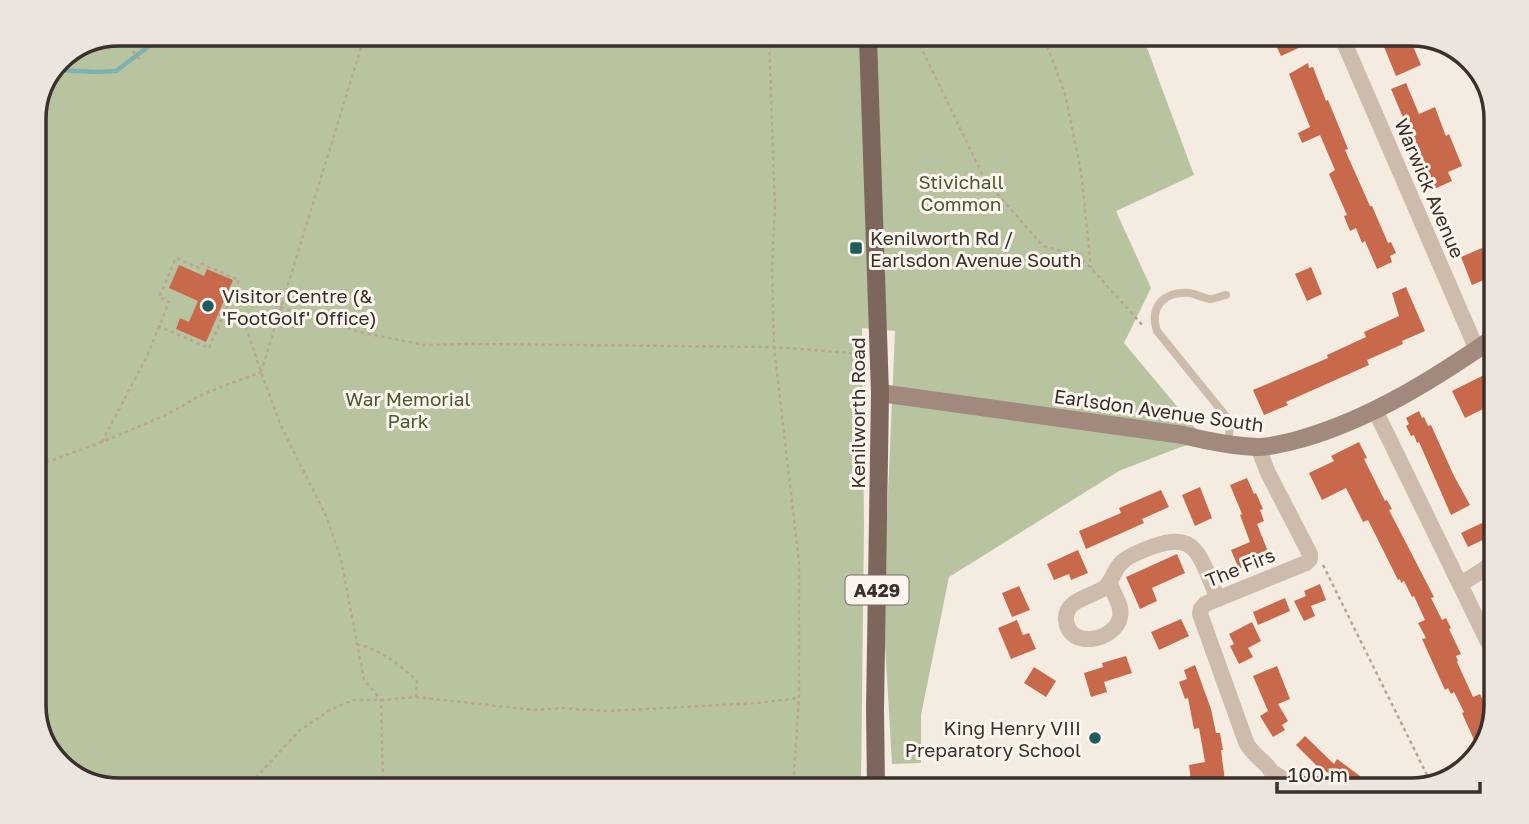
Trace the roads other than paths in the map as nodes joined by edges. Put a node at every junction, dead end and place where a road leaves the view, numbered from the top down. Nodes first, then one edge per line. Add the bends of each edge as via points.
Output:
1 (869, 46) edge
2 (1347, 46) edge
3 (1226, 295) dead end
4 (1483, 345) edge
5 (1476, 350) junction
6 (880, 393) junction
7 (1375, 410) junction
8 (1228, 444) junction
9 (1258, 447) junction
10 (1484, 569) edge
11 (1110, 582) dead end
12 (1461, 584) junction
13 (1218, 599) junction
14 (1484, 633) edge
15 (1272, 772) junction
16 (876, 778) edge
17 (1274, 778) edge
18 (1281, 778) edge

1 - 6 main road, Kenilworth Road / A429
2 - 5 street, Warwick Avenue
3 - 8 lane via 1212,299 1178,293 1161,302 1154,321 1157,331 1228,420
4 - 5 main road, Earlsdon Avenue South
5 - 7 main road, Earlsdon Avenue South
6 - 8 main road, Earlsdon Avenue South
6 - 16 main road, Kenilworth Road / A429
7 - 9 main road, Earlsdon Avenue South via 1319,433
7 - 12 street
8 - 9 main road, Earlsdon Avenue South
9 - 13 street, The Firs via 1310,559
10 - 12 street
11 - 13 street via 1126,558 1164,543 1180,542 1196,552
12 - 14 street
13 - 15 street, The Firs via 1203,606 1200,614 1250,750
15 - 17 street
15 - 18 street, The Firs

